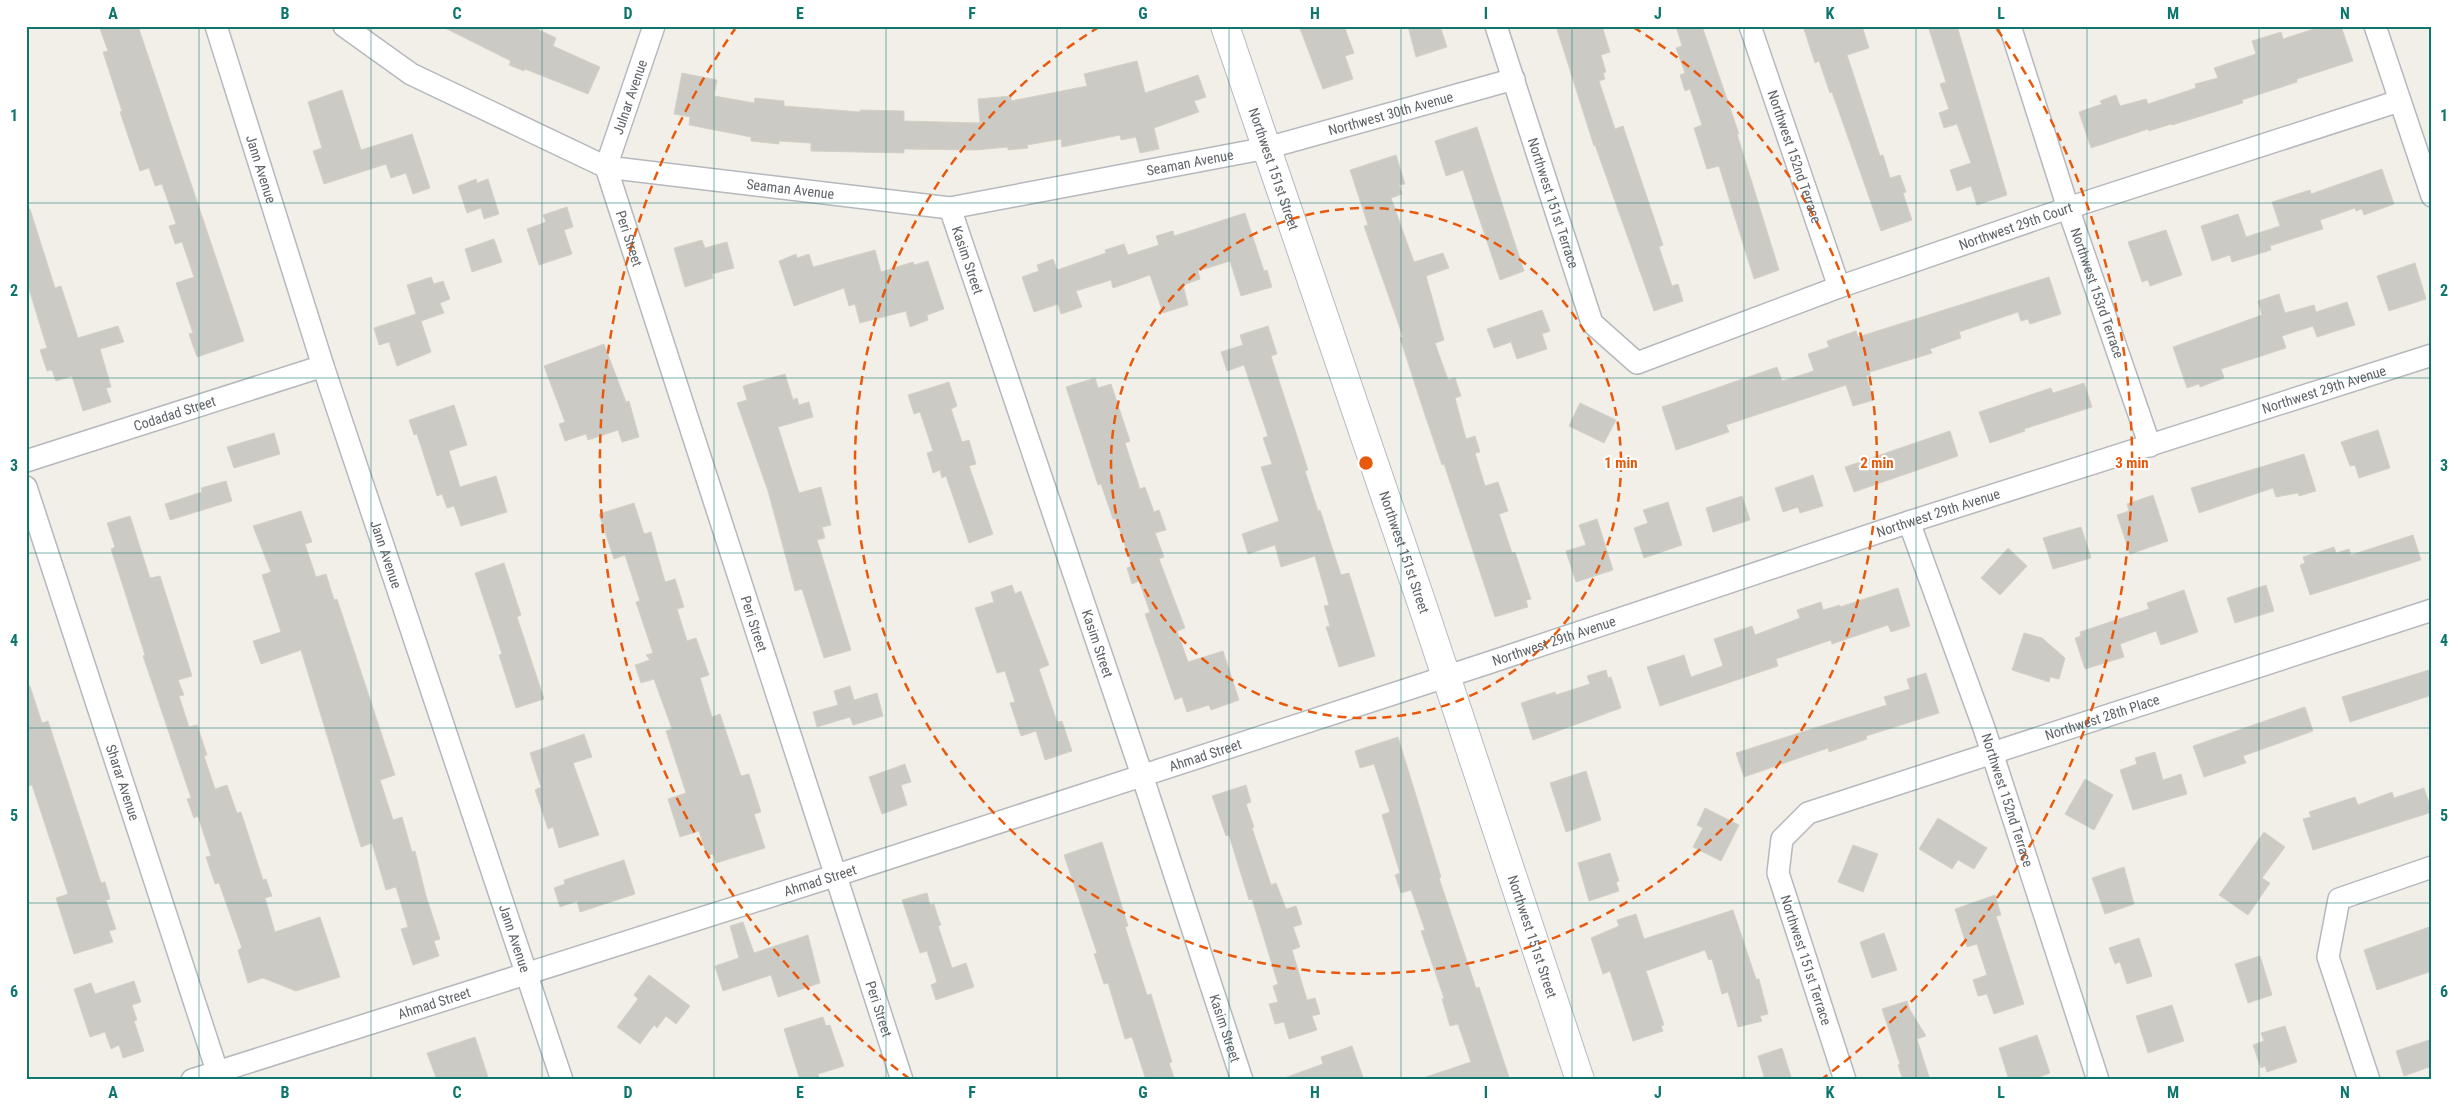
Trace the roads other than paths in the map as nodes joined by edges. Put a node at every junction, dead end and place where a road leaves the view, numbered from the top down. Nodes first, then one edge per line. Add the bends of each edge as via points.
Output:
1 (217, 26) edge
2 (344, 26) edge
3 (654, 26) edge
4 (1225, 26) edge
5 (1496, 26) edge
6 (1750, 26) edge
7 (2010, 26) edge
8 (2375, 26) edge
9 (1514, 79) junction
10 (2399, 101) junction
11 (1267, 148) junction
12 (606, 168) junction
13 (2432, 196) edge
14 (950, 208) junction
15 (2068, 208) junction
16 (1839, 287) junction
17 (2432, 355) edge
18 (1637, 363) joint
19 (323, 366) junction
20 (2150, 446) junction
21 (26, 460) edge
22 (26, 487) edge
23 (1909, 522) junction
24 (2432, 610) edge
25 (1446, 676) junction
26 (1992, 754) junction
27 (1142, 775) junction
28 (1782, 840) joint
29 (2432, 867) edge
30 (834, 876) junction
31 (526, 972) junction
32 (219, 1076) edge
33 (192, 1080) edge
34 (562, 1080) edge
35 (902, 1080) edge
36 (1242, 1080) edge
37 (1580, 1080) edge
38 (1844, 1080) edge
39 (2098, 1080) edge
40 (2369, 1080) edge

1 - 19 street, Jann Avenue
2 - 12 street, Seaman Avenue via 411,74
3 - 12 street, Julnar Avenue
4 - 11 street, Northwest 151st Street
5 - 9 street, Northwest 151st Terrace
6 - 16 street, Northwest 152nd Terrace
7 - 15 street, Northwest 153rd Terrace
8 - 10 street
9 - 11 street, Northwest 30th Avenue
9 - 18 street, Northwest 151st Terrace via 1592,323
10 - 13 street
10 - 15 street, Northwest 29th Court
11 - 14 street, Seaman Avenue
11 - 25 street, Northwest 151st Street
12 - 14 street, Seaman Avenue
12 - 30 street, Peri Street
14 - 27 street, Kasim Street
15 - 16 street, Northwest 29th Court
15 - 20 street, Northwest 153rd Terrace
16 - 18 street, Northwest 29th Court
17 - 20 street, Northwest 29th Avenue
19 - 21 street, Codadad Street
19 - 31 street, Jann Avenue
20 - 23 street, Northwest 29th Avenue
22 - 32 street, Sharar Avenue
23 - 25 street, Northwest 29th Avenue
23 - 26 street, Northwest 152nd Terrace
24 - 26 street, Northwest 28th Place
25 - 27 street, Ahmad Street
25 - 37 street, Northwest 151st Street
26 - 28 street, Northwest 28th Place via 1808,813
26 - 39 street, Northwest 152nd Terrace
27 - 30 street, Ahmad Street
27 - 36 street, Kasim Street
28 - 38 street, Northwest 151st Terrace via 1778,873
29 - 40 street via 2339,899 2328,957
30 - 31 street, Ahmad Street
30 - 35 street, Peri Street
31 - 32 street, Ahmad Street
31 - 34 street, Jann Avenue
32 - 33 street, Ahmad Street

